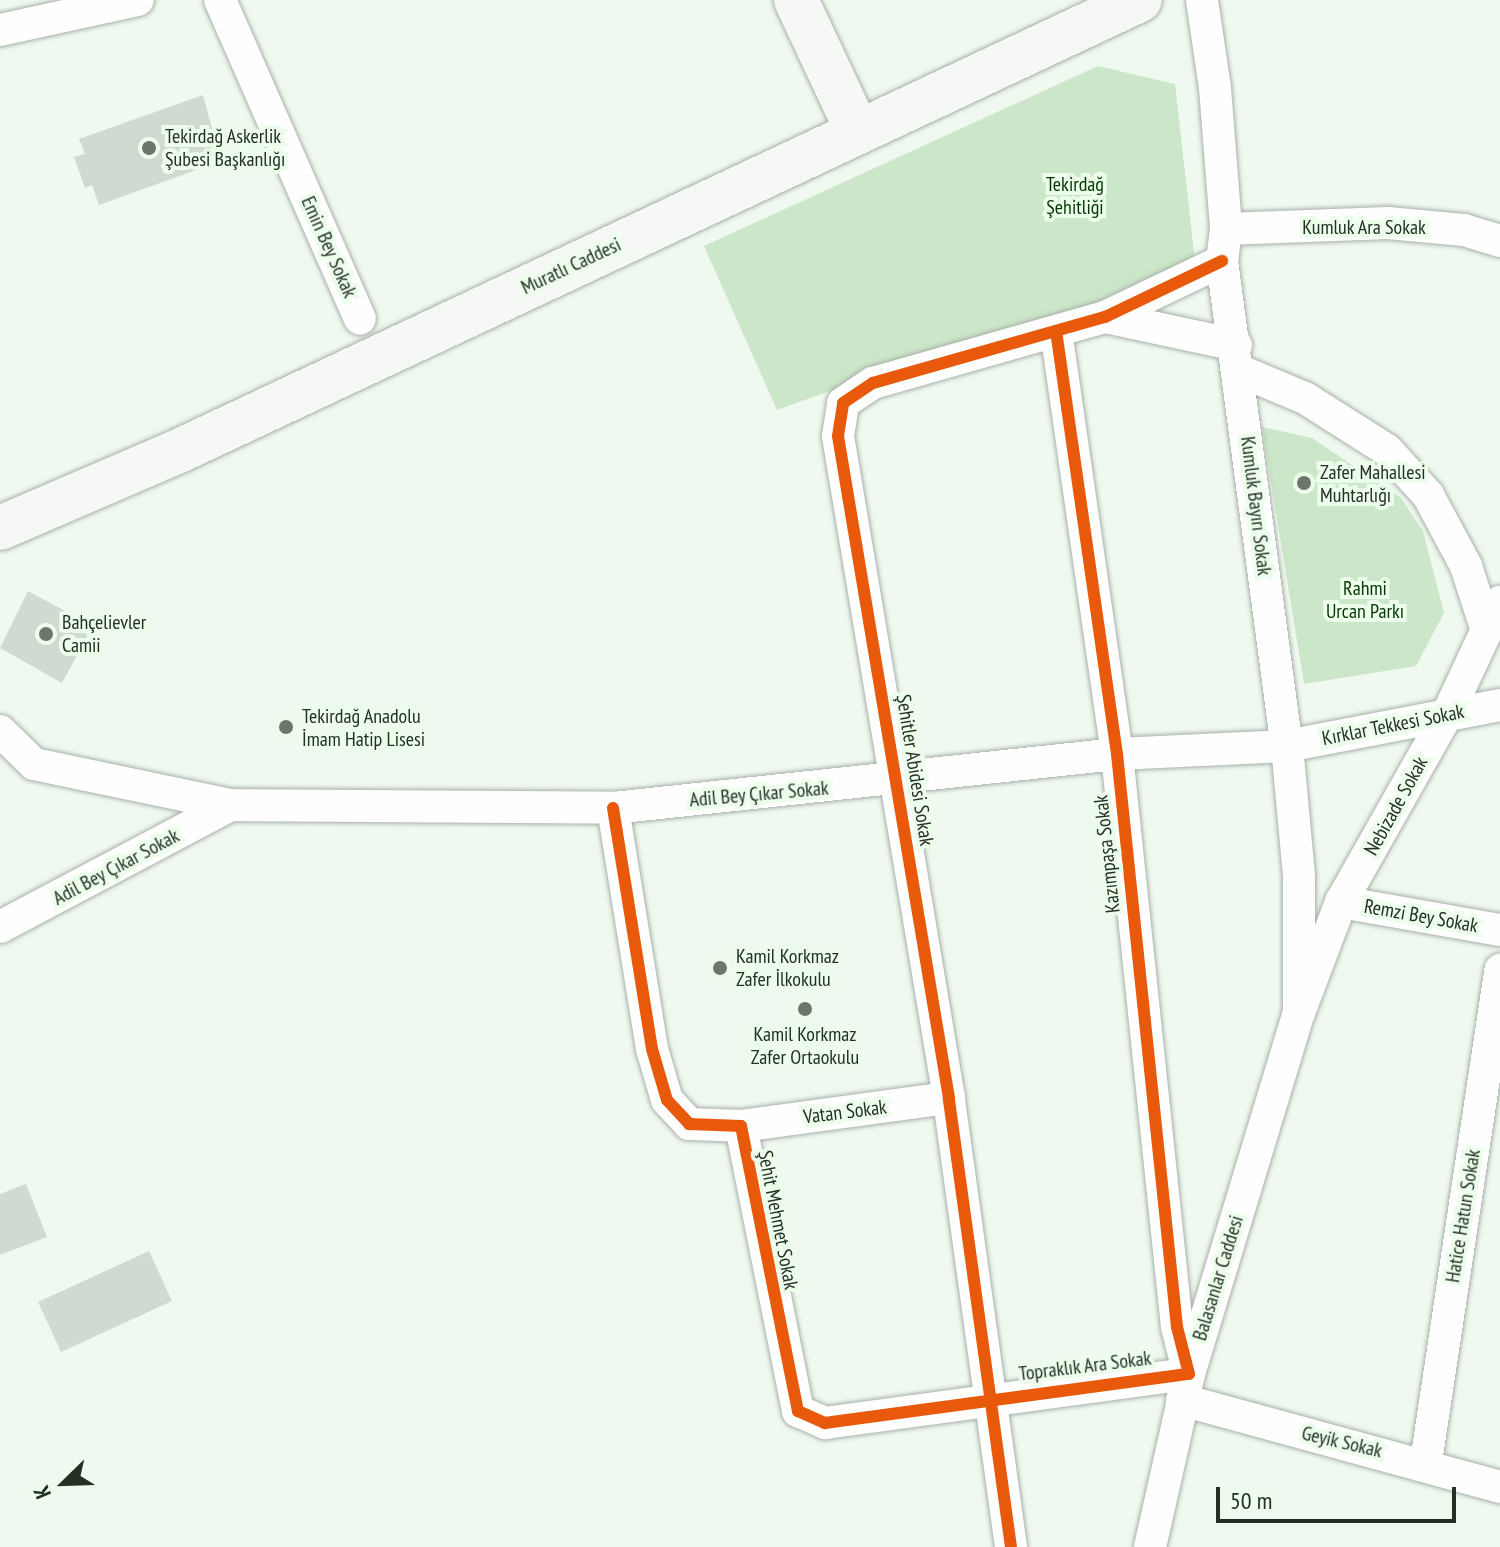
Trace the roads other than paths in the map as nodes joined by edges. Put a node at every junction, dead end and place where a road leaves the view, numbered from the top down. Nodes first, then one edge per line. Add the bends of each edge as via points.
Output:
1 (138, 0) edge
2 (220, 0) edge
3 (796, 0) edge
4 (1140, 0) edge
5 (1202, 0) edge
6 (0, 30) edge
7 (857, 130) junction
8 (1226, 229) junction
9 (1500, 241) edge
10 (1222, 261) junction
11 (1105, 317) junction
12 (360, 319) dead end
13 (1056, 332) junction
14 (1237, 357) junction
15 (0, 528) edge
16 (1493, 615) edge
17 (1500, 705) edge
18 (1448, 713) junction
19 (0, 731) edge
20 (1287, 746) junction
21 (1117, 754) junction
22 (896, 782) junction
23 (230, 805) junction
24 (613, 808) junction
25 (1341, 902) junction
26 (0, 927) edge
27 (1500, 930) edge
28 (1500, 970) edge
29 (1299, 1013) junction
30 (949, 1098) junction
31 (741, 1126) junction
32 (1185, 1387) junction
33 (992, 1397) junction
34 (798, 1411) joint
35 (1426, 1462) junction
36 (1500, 1487) edge
37 (1011, 1547) edge
38 (1150, 1547) edge

1 - 6 street
2 - 12 street, Emin Bey Sokak
3 - 7 main road
4 - 7 main road, Muratlı Caddesi
5 - 8 street, Kumluk Bayırı Sokak
7 - 15 main road, Muratlı Caddesi via 181,450
8 - 9 street, Kumluk Ara Sokak via 1388,223 1464,230
8 - 10 street, Kumluk Bayırı Sokak
10 - 11 street, Şehitler Abidesi Sokak
10 - 14 street, Kumluk Bayırı Sokak
11 - 13 street, Şehitler Abidesi Sokak
11 - 14 street
13 - 21 street, Kazımpaşa Sokak
13 - 22 street, Şehitler Abidesi Sokak via 873,383 843,403 838,436
14 - 16 street via 1387,450 1428,495
14 - 20 street, Kumluk Bayırı Sokak
16 - 18 street, Nebizade Sokak
17 - 18 street, Kırklar Tekkesi Sokak
18 - 20 street, Kırklar Tekkesi Sokak
18 - 25 street, Nebizade Sokak
19 - 23 street, Adil Bey Çıkar Sokak via 34,764
20 - 21 street, Adil Bey Çıkar Sokak
20 - 29 street, Kumluk Bayırı Sokak via 1299,876
21 - 22 street, Adil Bey Çıkar Sokak
21 - 32 street, Kazımpaşa Sokak
22 - 24 street, Adil Bey Çıkar Sokak
22 - 30 street, Şehitler Abidesi Sokak
23 - 24 street, Adil Bey Çıkar Sokak
23 - 26 street, Adil Bey Çıkar Sokak
24 - 31 street, Şehit Mehmet Sokak via 652,1049 667,1100 689,1124
25 - 27 street, Remzi Bey Sokak
25 - 29 street, Nebizade Sokak
28 - 35 street, Hatice Hatun Sokak
29 - 32 street, Balasanlar Caddesi
30 - 31 street, Vatan Sokak
30 - 33 street, Şehitler Abidesi Sokak
31 - 34 street, Şehit Mehmet Sokak
32 - 33 street, Topraklık Ara Sokak
32 - 35 street, Geyik Sokak
32 - 38 street, Balasanlar Caddesi
33 - 34 street, Topraklık Ara Sokak via 825,1423
33 - 37 street, Şehitler Abidesi Sokak
35 - 36 street, Geyik Sokak

